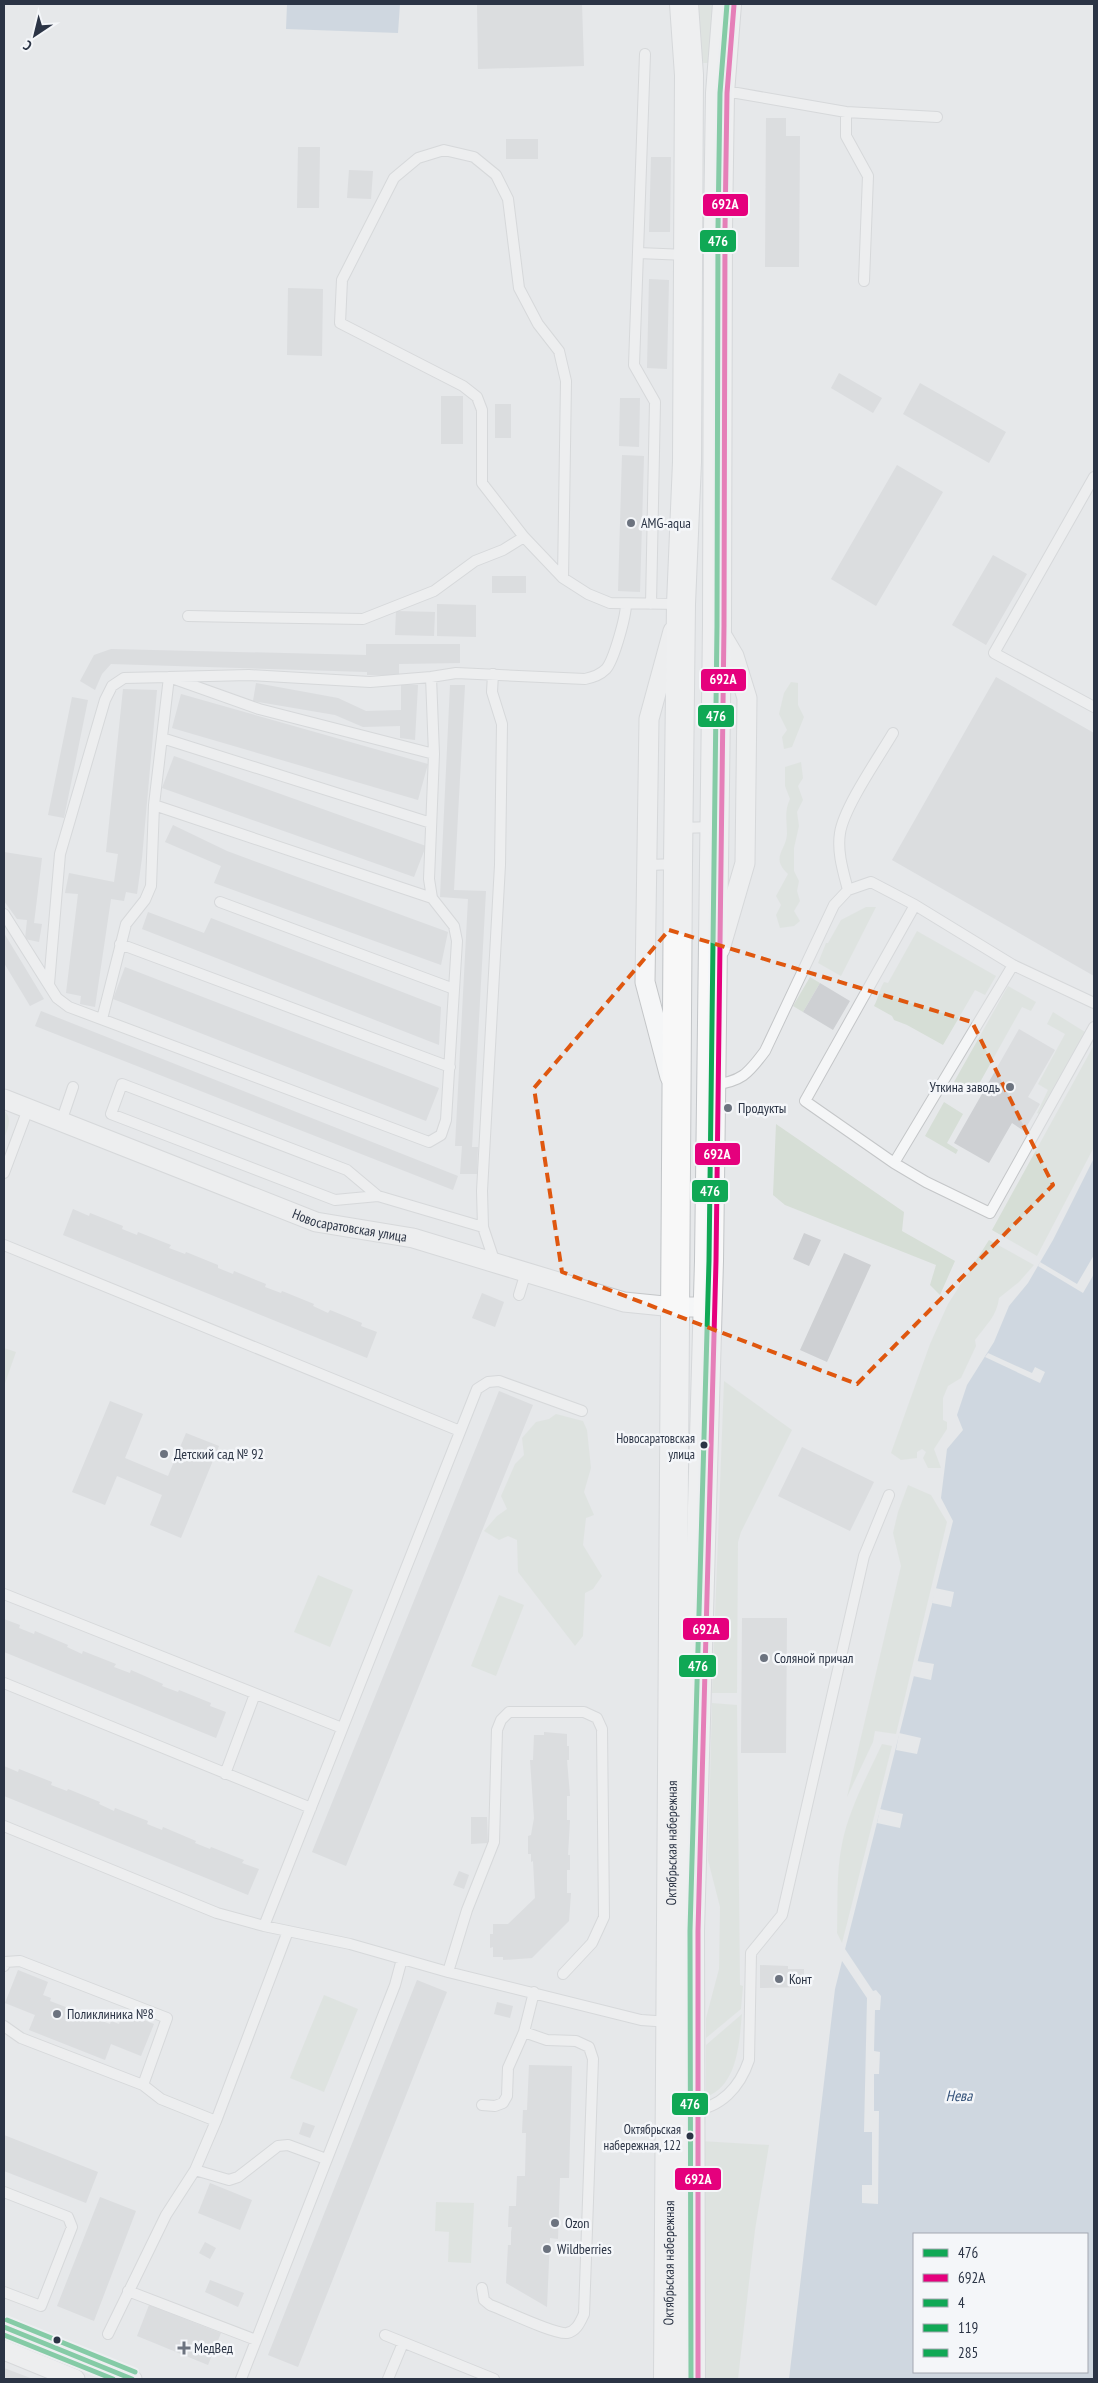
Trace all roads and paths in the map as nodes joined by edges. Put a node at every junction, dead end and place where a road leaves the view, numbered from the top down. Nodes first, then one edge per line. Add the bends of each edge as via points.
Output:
1 (684, 4) edge
2 (727, 4) edge
3 (645, 54) dead end
4 (720, 92) junction
5 (846, 112) junction
6 (937, 117) dead end
7 (638, 253) junction
8 (688, 255) junction
9 (864, 281) dead end
10 (1094, 477) edge
11 (524, 537) junction
12 (563, 578) junction
13 (626, 604) junction
14 (651, 604) junction
15 (681, 604) junction
16 (188, 616) dead end
17 (717, 626) junction
18 (493, 674) junction
19 (169, 677) junction
20 (431, 678) junction
21 (1094, 707) edge
22 (893, 733) dead end
23 (162, 738) junction
24 (434, 754) junction
25 (154, 805) junction
26 (431, 823) junction
27 (678, 828) junction
28 (714, 828) junction
29 (678, 864) junction
30 (648, 865) junction
31 (848, 890) junction
32 (432, 898) junction
33 (220, 902) dead end
34 (915, 905) junction
35 (4, 914) edge
36 (120, 944) junction
37 (1013, 965) junction
38 (712, 974) junction
39 (49, 984) junction
40 (454, 989) junction
41 (1094, 1003) edge
42 (102, 1019) junction
43 (1094, 1027) edge
44 (450, 1067) junction
45 (712, 1085) junction
46 (73, 1087) dead end
47 (676, 1098) junction
48 (4, 1099) edge
49 (28, 1108) junction
50 (61, 1122) junction
51 (894, 1164) junction
52 (4, 1173) edge
53 (378, 1196) junction
54 (483, 1227) junction
55 (4, 1245) edge
56 (495, 1263) junction
57 (526, 1272) junction
58 (519, 1295) dead end
59 (674, 1307) junction
60 (708, 1307) junction
61 (582, 1411) dead end
62 (460, 1431) junction
63 (889, 1495) dead end
64 (4, 1594) edge
65 (4, 1685) edge
66 (255, 1694) junction
67 (342, 1728) junction
68 (225, 1774) junction
69 (311, 1808) junction
70 (4, 1826) edge
71 (264, 1926) junction
72 (288, 1931) junction
73 (402, 1960) junction
74 (4, 1966) edge
75 (448, 1972) junction
76 (563, 1974) dead end
77 (534, 1992) junction
78 (671, 2022) junction
79 (4, 2026) edge
80 (524, 2032) junction
81 (143, 2085) junction
82 (482, 2105) dead end
83 (690, 2112) junction
84 (216, 2121) junction
85 (326, 2159) junction
86 (195, 2170) junction
87 (4, 2192) edge
88 (482, 2288) dead end
89 (128, 2291) junction
90 (4, 2292) edge
91 (4, 2327) edge
92 (108, 2334) dead end
93 (385, 2335) dead end
94 (256, 2340) junction
95 (403, 2342) junction
96 (4, 2350) edge
97 (75, 2379) edge
98 (132, 2379) edge
99 (241, 2379) edge
100 (388, 2379) edge
101 (494, 2379) edge
102 (668, 2379) edge
103 (691, 2379) edge

1 - 8 main road, Октябрьская набережная via 689,75
2 - 4 main road, Октябрьская набережная
3 - 7 lane
4 - 5 lane
4 - 17 main road, Октябрьская набережная
5 - 6 lane
5 - 9 lane via 846,136 868,176
7 - 8 lane
7 - 14 lane via 634,365 655,402
8 - 15 main road, Октябрьская набережная via 687,462
10 - 21 lane via 994,653
11 - 12 lane
11 - 12 lane via 482,483 482,410 477,397 463,386 340,324 342,280 394,178 418,158 444,150 474,157 496,175 508,199 519,288 538,324 559,351 566,381
11 - 16 lane via 475,561 434,591 363,619
12 - 13 lane via 600,600
13 - 14 lane
13 - 18 lane via 626,615 608,667 597,676 585,679
14 - 15 lane
15 - 27 main road, Октябрьская набережная
15 - 30 street via 649,719
17 - 28 main road, Октябрьская набережная
17 - 38 street via 734,656 747,698 745,863
18 - 20 lane via 456,673
18 - 54 lane via 492,692 502,724 500,865 482,1192
19 - 20 lane via 249,675 370,682
19 - 23 lane
19 - 24 lane via 259,709
19 - 39 lane via 124,678 112,686 105,700 60,854
20 - 24 lane
22 - 31 lane via 852,804 840,832 840,860
23 - 25 lane
23 - 26 lane
24 - 26 lane
25 - 32 lane
25 - 36 lane via 151,886 126,924
26 - 32 lane via 429,879
27 - 28 lane
27 - 29 main road, Октябрьская набережная
28 - 38 main road, Октябрьская набережная
29 - 30 lane
29 - 47 main road, Октябрьская набережная
30 - 47 street via 645,982
31 - 34 lane via 871,882
31 - 45 lane via 834,905 751,1070 732,1083
32 - 40 lane via 454,926 457,941
33 - 40 lane
34 - 37 lane
34 - 51 lane via 805,1102
35 - 39 lane
36 - 42 lane
36 - 44 lane
37 - 41 lane
37 - 51 lane
38 - 45 main road, Октябрьская набережная
39 - 42 lane via 57,998 69,1007
40 - 44 lane
42 - 44 lane via 429,1142 441,1135 446,1120
43 - 51 lane via 990,1213
45 - 60 main road, Октябрьская набережная
46 - 50 lane
47 - 59 main road, Октябрьская набережная
48 - 49 street, Новосаратовская улица
49 - 50 street, Новосаратовская улица
49 - 52 lane
50 - 56 street, Новосаратовская улица via 299,1217 334,1226 413,1238
53 - 53 lane via 335,1200 111,1114 122,1084 347,1170
53 - 54 lane
54 - 56 lane
55 - 62 lane
56 - 57 street, Новосаратовская улица
57 - 58 lane
57 - 59 street, Новосаратовская улица via 624,1302
59 - 60 street, Новосаратовская улица
59 - 78 main road, Октябрьская набережная
60 - 83 main road, Октябрьская набережная via 695,1702
61 - 62 lane via 499,1380 478,1389
62 - 67 lane
63 - 83 lane via 864,1556 782,1915 751,1953 748,2060 737,2085 727,2097 703,2110
64 - 66 lane
65 - 68 lane
66 - 67 lane
66 - 68 lane
67 - 69 lane
68 - 69 lane
69 - 71 lane
70 - 71 lane via 217,1913
71 - 72 lane
72 - 73 lane via 350,1944
72 - 84 lane
73 - 75 lane
73 - 85 lane
74 - 81 lane via 5,1962 20,1961 167,2018
75 - 76 lane via 467,1910 494,1842 497,1730 501,1720 509,1712 584,1712 597,1718 602,1729 604,1917 592,1943
75 - 77 lane
77 - 78 lane via 641,2020
77 - 80 lane
78 - 102 main road, Октябрьская набережная
79 - 81 lane via 21,2038
80 - 82 lane via 508,2068 507,2096 503,2103
80 - 88 lane via 547,2040 576,2041 589,2047 593,2059 584,2314 579,2326 566,2333 553,2330 490,2305 484,2300
81 - 84 lane via 161,2099
83 - 103 main road, Октябрьская набережная
84 - 86 lane
85 - 86 lane via 288,2145 278,2146 238,2177 229,2180
85 - 94 lane
86 - 89 lane via 166,2215
87 - 90 lane via 68,2217 72,2227 41,2306
89 - 92 lane
89 - 94 lane
91 - 98 street
93 - 95 lane
94 - 99 lane
95 - 100 lane
95 - 101 lane
96 - 97 street

